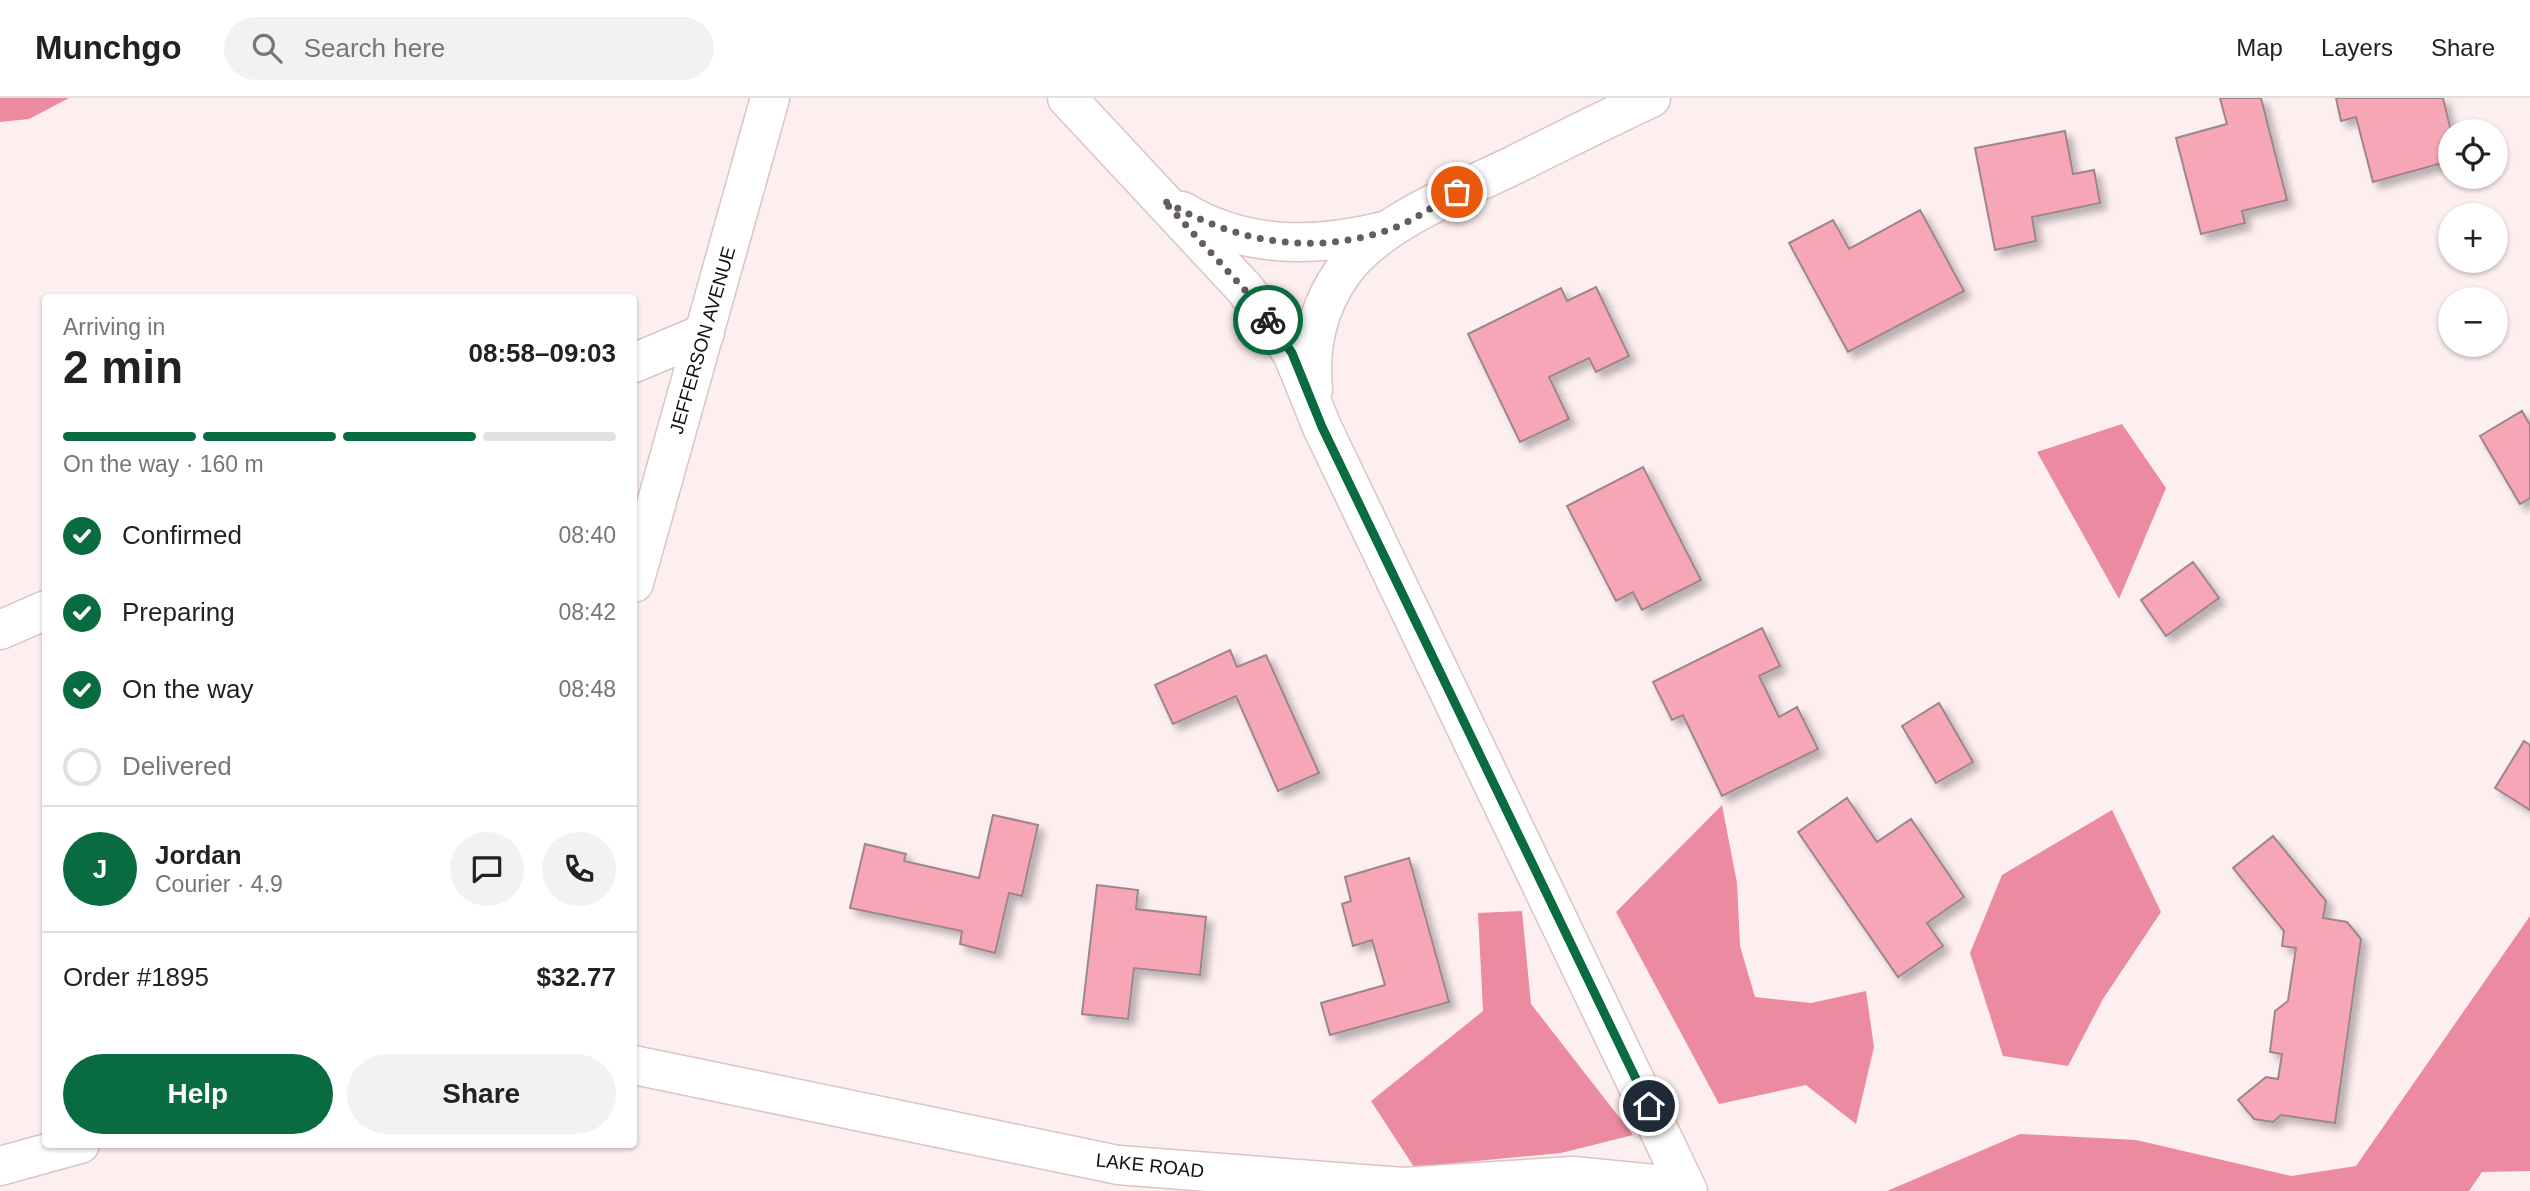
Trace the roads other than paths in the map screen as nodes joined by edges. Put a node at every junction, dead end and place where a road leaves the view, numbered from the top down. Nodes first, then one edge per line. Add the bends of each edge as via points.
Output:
1 (770, 98) edge
2 (1651, 98) edge
3 (1078, 103) edge
4 (1163, 200) junction
5 (1393, 228) junction
6 (705, 333) junction
7 (637, 362) edge
8 (1322, 427) junction
9 (637, 572) edge
10 (42, 612) edge
11 (0, 630) edge
12 (637, 1066) edge
13 (65, 1148) edge
14 (0, 1166) edge
15 (1305, 1185) edge
16 (1674, 1191) edge
17 (1688, 1191) edge

1 - 6 street, JEFFERSON AVENUE
2 - 5 street
3 - 4 street
4 - 5 street via 1239,236 1290,244 1342,241
4 - 8 street via 1244,289 1292,353
5 - 8 street via 1343,272 1314,332 1311,365
6 - 7 street
6 - 9 street, JEFFERSON AVENUE
8 - 17 street
10 - 11 street
12 - 15 street, LAKE ROAD via 1118,1165
13 - 14 street
15 - 16 street, LAKE ROAD via 1402,1187 1573,1175 1654,1184

